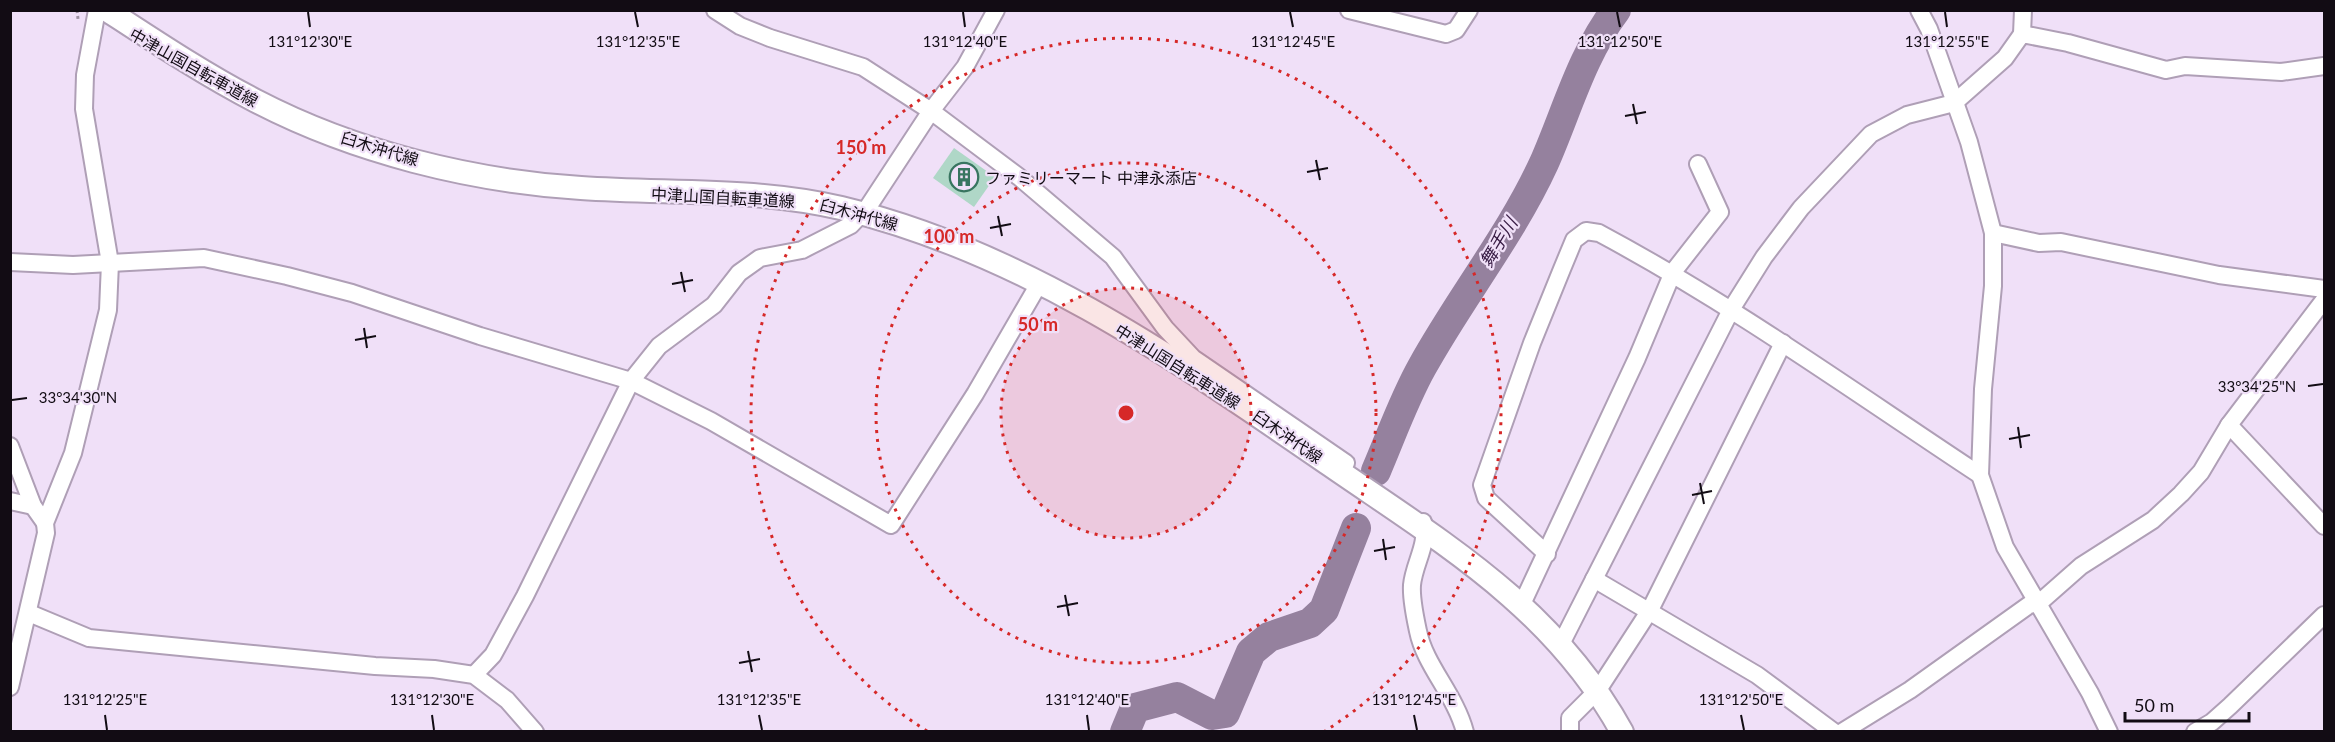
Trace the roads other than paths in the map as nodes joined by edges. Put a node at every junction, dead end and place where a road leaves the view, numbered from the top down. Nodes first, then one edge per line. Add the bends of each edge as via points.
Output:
1 (97, 10) edge
2 (107, 10) edge
3 (715, 10) edge
4 (996, 10) edge
5 (1349, 10) edge
6 (1469, 10) edge
7 (1919, 10) edge
8 (2023, 10) edge
9 (2022, 34) junction
10 (2325, 66) edge
11 (1954, 103) junction
12 (931, 111) junction
13 (1698, 164) dead end
14 (861, 213) junction
15 (1993, 232) junction
16 (10, 262) edge
17 (110, 263) junction
18 (1673, 272) junction
19 (1040, 282) junction
20 (2325, 289) edge
21 (2325, 300) edge
22 (1732, 308) junction
23 (1782, 343) junction
24 (631, 381) junction
25 (2229, 425) junction
26 (10, 446) edge
27 (1980, 475) junction
28 (10, 501) edge
29 (33, 506) junction
30 (45, 523) junction
31 (2325, 526) edge
32 (1425, 530) junction
33 (1547, 554) junction
34 (1594, 579) junction
35 (2039, 603) junction
36 (1522, 604) junction
37 (1650, 610) junction
38 (30, 613) junction
39 (2325, 615) edge
40 (1562, 644) junction
41 (474, 675) junction
42 (10, 687) edge
43 (1598, 690) junction
44 (535, 732) edge
45 (1465, 732) edge
46 (1570, 732) edge
47 (1622, 732) edge
48 (1834, 732) edge
49 (1842, 732) edge
50 (2109, 732) edge
51 (2195, 732) edge

1 - 17 street via 85,75 84,109
2 - 14 main road, 臼木沖代線 via 196,68 259,103 328,132 436,165 510,180 581,188 785,197
3 - 12 street via 770,38 863,67
4 - 12 street via 965,67
5 - 6 street via 1446,34 1456,30
7 - 11 street
8 - 9 street
9 - 10 street via 2166,70 2185,66 2281,72
9 - 11 street via 2005,58
11 - 15 street via 1969,142
11 - 22 street via 1908,115 1871,134 1801,208
12 - 14 street
12 - 32 street via 1113,257 1165,328 1194,358 1416,510
13 - 18 street via 1720,212
14 - 19 main road, 臼木沖代線 via 938,238
14 - 24 street via 851,225 802,250 760,258 739,273 714,305 659,346
15 - 20 street via 2219,275
15 - 27 street
16 - 17 street
17 - 24 street via 204,258 287,276
17 - 30 street via 108,310 76,443
18 - 22 street
18 - 33 street
18 - 33 street via 1599,233 1586,231 1574,240 1482,485 1486,498
19 - 24 street via 975,394 891,525 711,421
19 - 32 main road, 臼木沖代線 via 1183,364
21 - 25 street
22 - 23 street
22 - 34 street
23 - 27 street
23 - 37 street
24 - 41 street via 525,596 493,655
25 - 31 street
25 - 35 street via 2201,472 2167,507 2081,566
26 - 29 street
27 - 35 street via 2005,547
28 - 29 street
29 - 30 street
30 - 38 street
32 - 36 main road, 臼木沖代線
32 - 45 street via 1412,586 1418,634 1426,656 1460,711
33 - 36 street
34 - 37 street
34 - 40 street
35 - 49 street via 2029,605 1910,690
35 - 50 street
36 - 40 main road, 臼木沖代線
37 - 43 street
37 - 48 street via 1757,675
38 - 41 street via 89,638
38 - 42 street
39 - 51 street via 2230,706
40 - 43 main road, 臼木沖代線
41 - 44 street via 507,700
43 - 46 street via 1570,718
43 - 47 main road, 臼木沖代線

